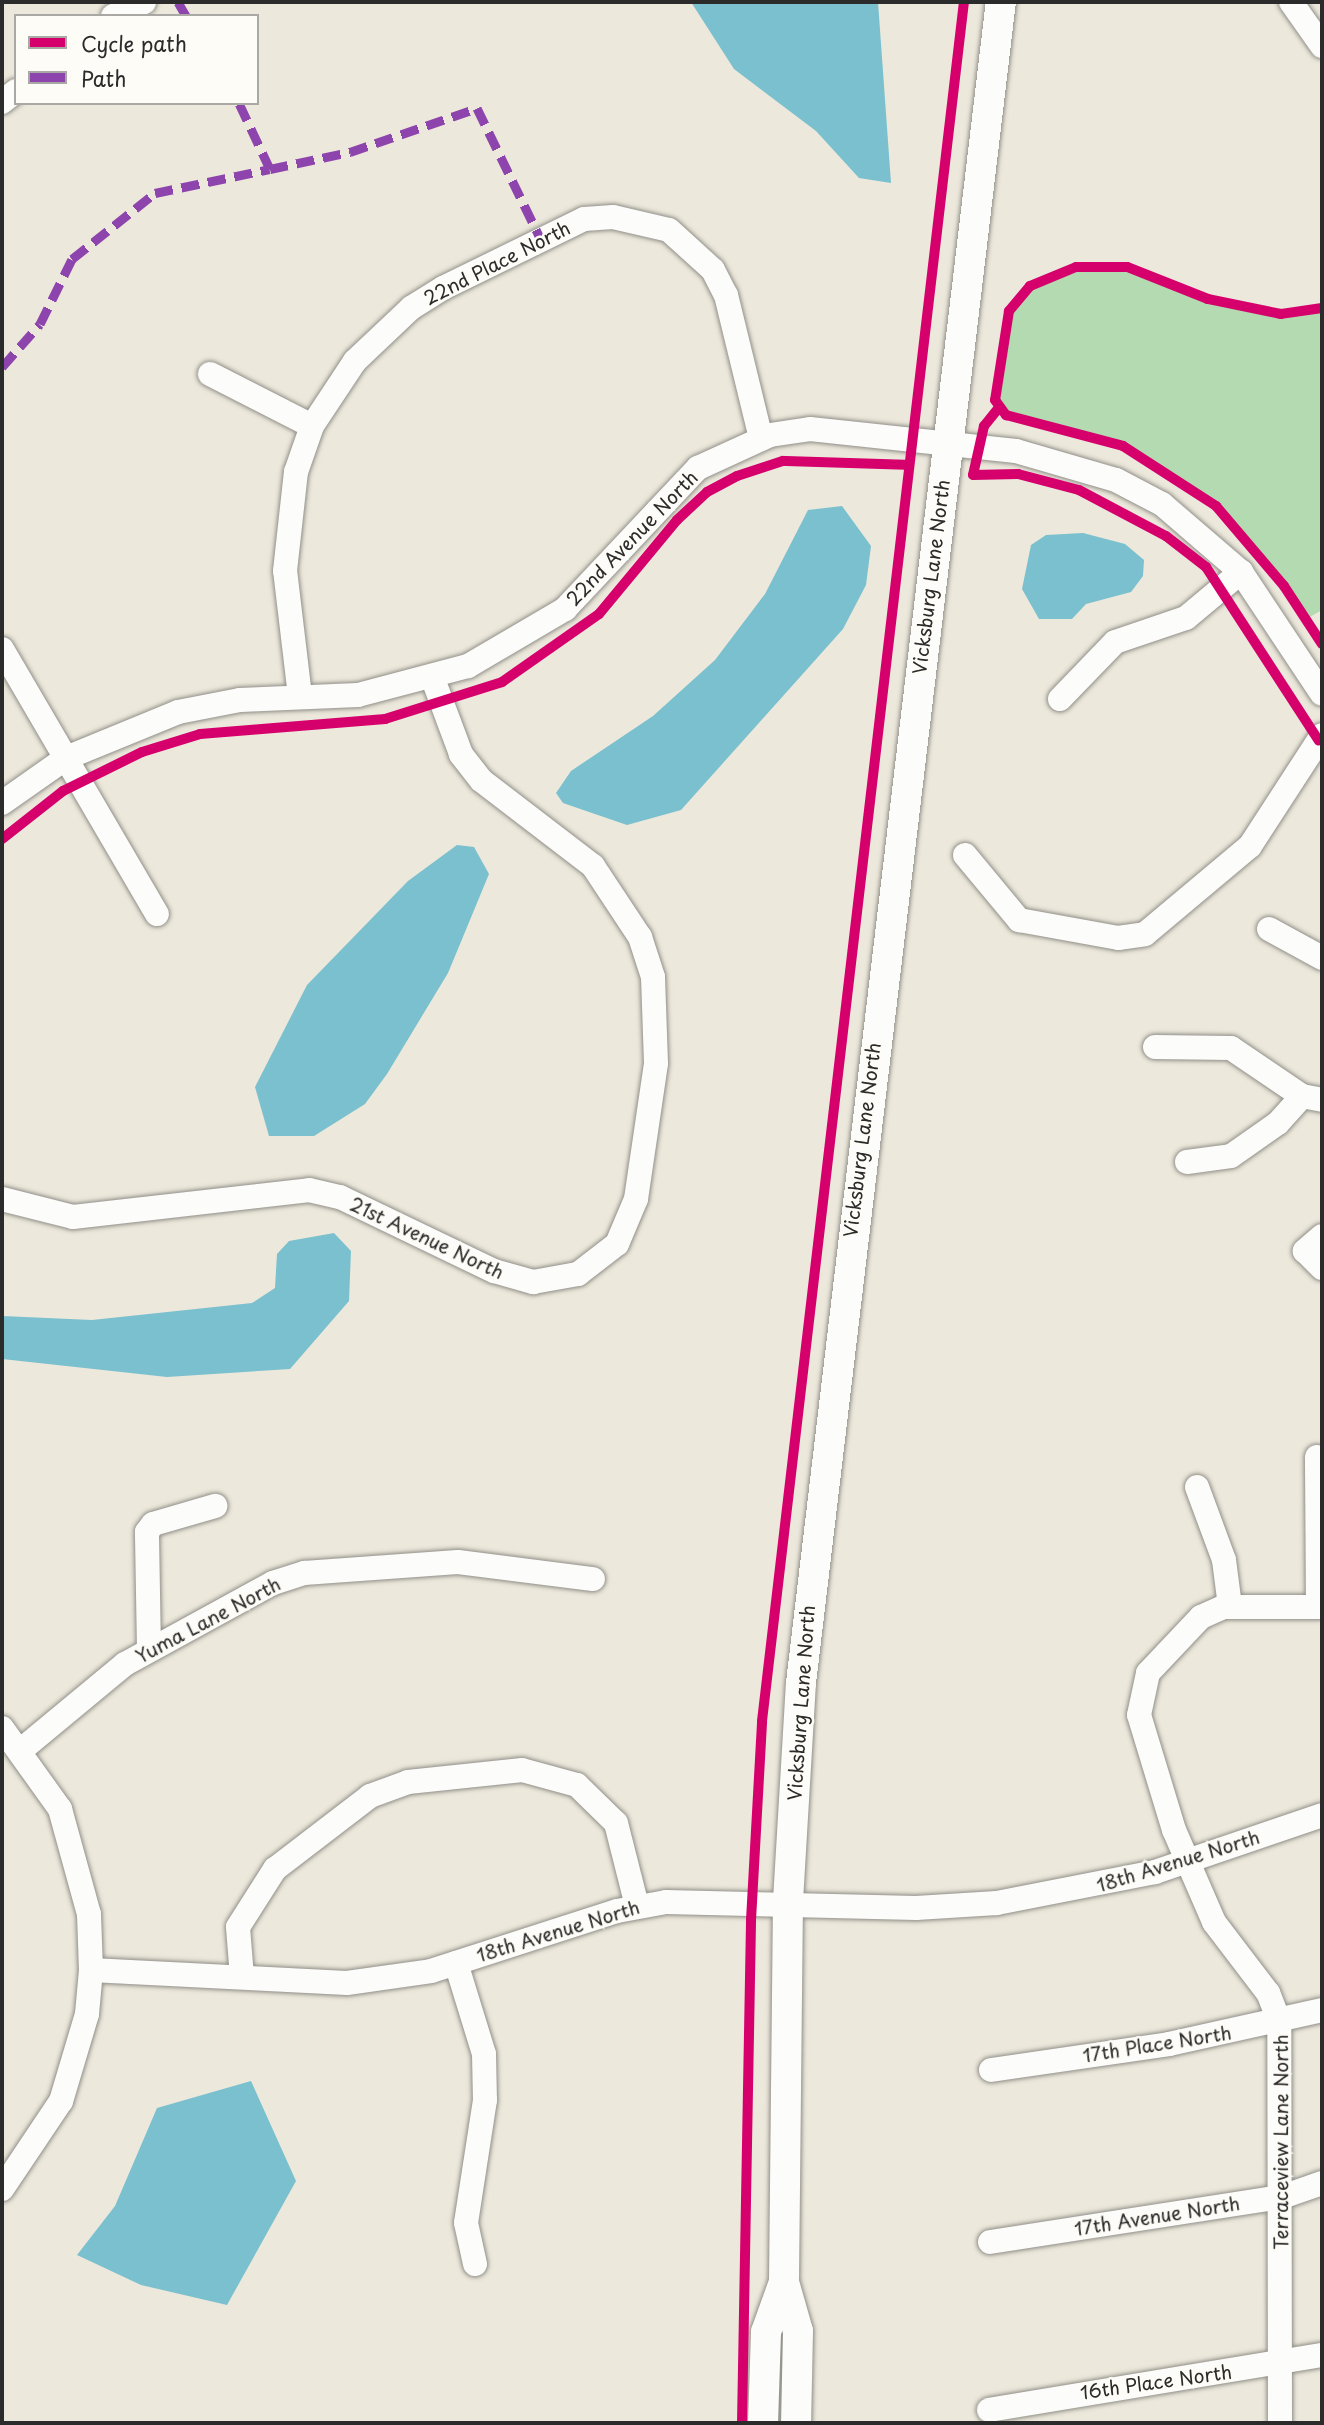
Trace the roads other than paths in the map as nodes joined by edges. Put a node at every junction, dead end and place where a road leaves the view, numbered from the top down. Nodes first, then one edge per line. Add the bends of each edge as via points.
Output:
1 (144, 2) edge
2 (1001, 2) edge
3 (1291, 2) edge
4 (117, 14) edge
5 (1322, 46) edge
6 (210, 374) dead end
7 (312, 426) junction
8 (761, 439) junction
9 (947, 442) junction
10 (1241, 572) junction
11 (2, 649) edge
12 (433, 679) junction
13 (1322, 694) edge
14 (300, 696) junction
15 (1060, 699) dead end
16 (1322, 734) edge
17 (66, 758) junction
18 (2, 803) edge
19 (965, 855) dead end
20 (157, 914) dead end
21 (1269, 929) dead end
22 (1322, 958) edge
23 (1155, 1047) dead end
24 (1312, 1098) edge
25 (1187, 1162) dead end
26 (2, 1199) edge
27 (1322, 1236) edge
28 (1322, 1268) edge
29 (1317, 1457) dead end
30 (1197, 1487) dead end
31 (215, 1506) dead end
32 (593, 1579) dead end
33 (1230, 1606) junction
34 (149, 1650) junction
35 (2, 1728) edge
36 (21, 1750) junction
37 (1322, 1815) edge
38 (1187, 1861) junction
39 (788, 1901) junction
40 (637, 1906) junction
41 (456, 1963) junction
42 (91, 1970) junction
43 (242, 1977) junction
44 (1322, 2010) edge
45 (1279, 2021) junction
46 (991, 2070) dead end
47 (1322, 2183) edge
48 (2, 2189) edge
49 (1282, 2197) junction
50 (990, 2242) dead end
51 (475, 2264) dead end
52 (784, 2282) junction
53 (1322, 2355) edge
54 (1281, 2363) junction
55 (989, 2410) dead end
56 (763, 2423) edge
57 (796, 2423) edge
58 (1280, 2423) edge

1 - 4 street
2 - 9 main road, Vicksburg Lane North
3 - 5 street
6 - 7 street
7 - 8 street, 22nd Place North via 355,361 411,308 557,230 613,217 669,230 713,270 726,295
7 - 14 street, 22nd Place North via 286,521
8 - 9 street, 22nd Avenue North via 810,429
8 - 12 street, 22nd Avenue North via 698,468 565,609 519,642
9 - 10 street, 22nd Avenue North via 1067,462 1116,480 1162,504
9 - 39 main road, Vicksburg Lane North via 823,1465
10 - 13 street, 22nd Avenue North
10 - 15 street via 1186,618 1115,642
11 - 17 street
12 - 14 street, 22nd Avenue North via 358,695
12 - 26 street, 21st Avenue North via 461,754 481,780 561,838 620,899 653,977 656,1063 630,1223 598,1262 552,1281 512,1279 370,1209 309,1191 73,1217
14 - 17 street, 22nd Avenue North via 178,712
16 - 19 street via 1250,846 1145,934 1118,938 1019,920
17 - 18 street, 22nd Avenue North
17 - 20 street
21 - 22 street
23 - 24 street via 1231,1048
24 - 25 street via 1231,1156
27 - 28 street via 1305,1251
29 - 33 street, Terraceview Lane North via 1318,1607
30 - 33 street via 1224,1560
31 - 34 street via 153,1524 147,1532
32 - 34 street, Yuma Lane North via 458,1562 335,1568 273,1583
33 - 38 street, Terraceview Lane North via 1201,1616 1181,1634 1161,1655 1140,1693 1139,1715
34 - 36 street, Yuma Lane North via 100,1682
35 - 36 street
36 - 42 street via 60,1809 78,1861
37 - 38 street, 18th Avenue North
38 - 39 street, 18th Avenue North via 1077,1891 997,1903 916,1908
38 - 45 street, Terraceview Lane North via 1214,1922 1268,1993
39 - 40 street, 18th Avenue North
39 - 52 main road, Vicksburg Lane North
40 - 41 street, 18th Avenue North
40 - 43 street via 616,1823 577,1785 522,1770 408,1782 370,1797 275,1869 238,1927
41 - 43 street, 18th Avenue North via 358,1982
41 - 51 street via 484,2054 485,2100 466,2224
42 - 43 street, 18th Avenue North
42 - 48 street via 87,2014 61,2101
44 - 45 street, 17th Place North
45 - 46 street, 17th Place North
45 - 49 street, Terraceview Lane North
47 - 49 street, 17th Avenue North
49 - 50 street, 17th Avenue North
49 - 54 street, Terraceview Lane North
52 - 56 main road, Vicksburg Lane North via 766,2332
52 - 57 main road, Vicksburg Lane North via 798,2331
53 - 54 street, 16th Place North
54 - 55 street, 16th Place North
54 - 58 street, Terraceview Lane North

